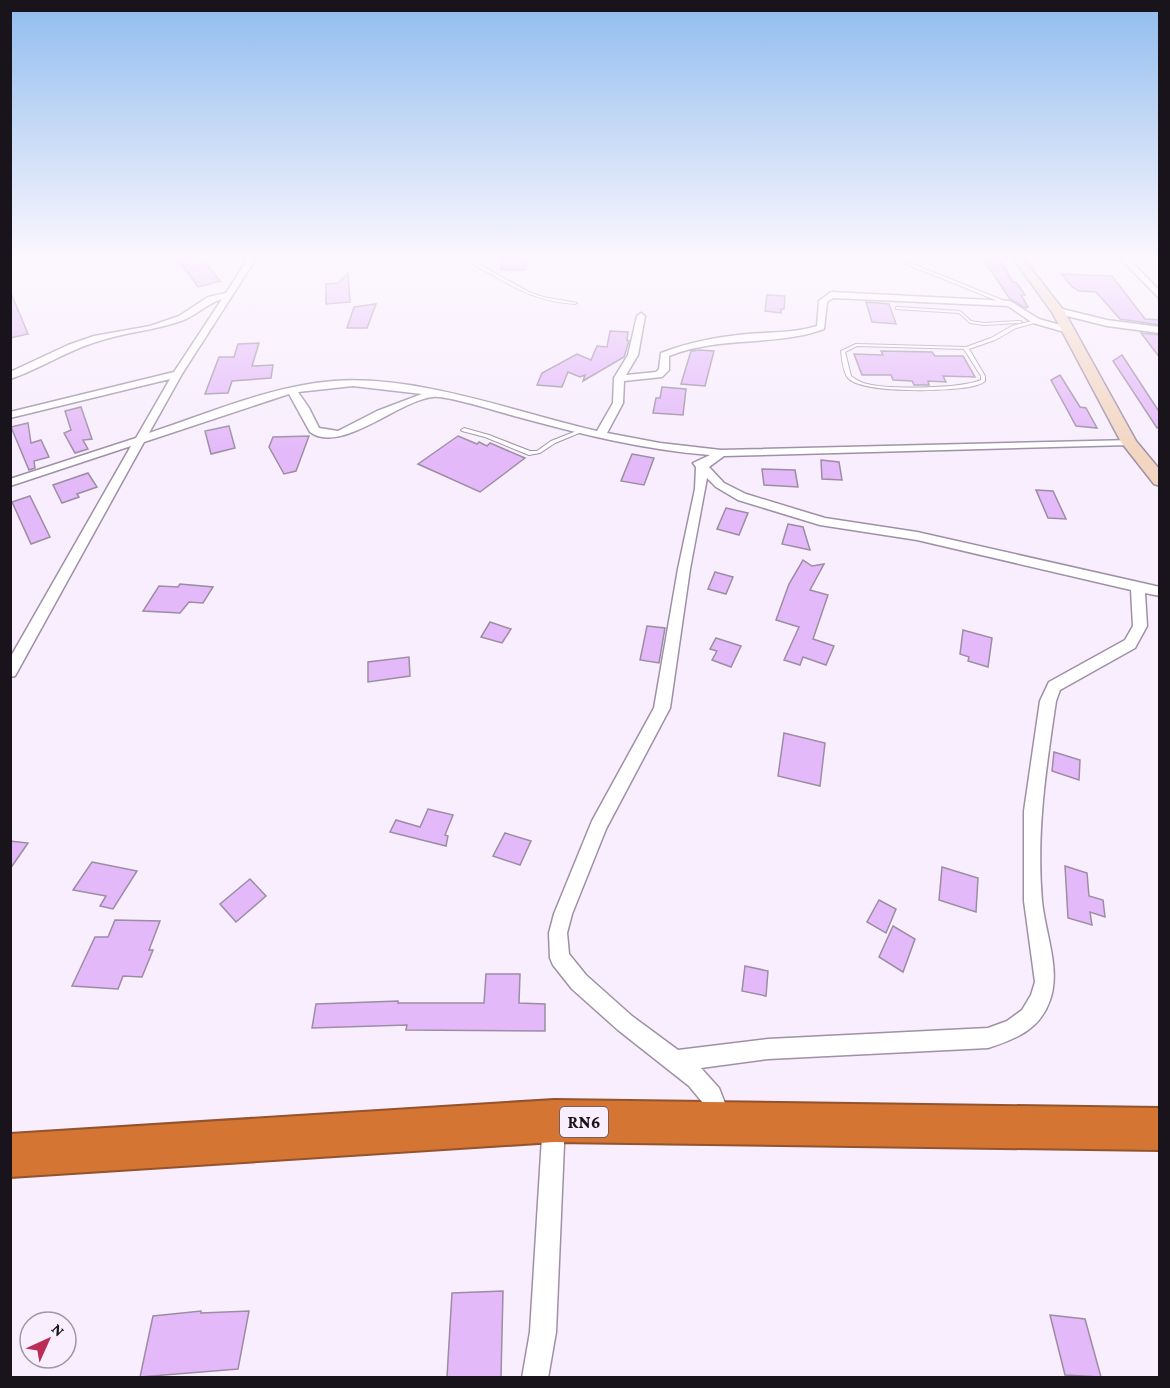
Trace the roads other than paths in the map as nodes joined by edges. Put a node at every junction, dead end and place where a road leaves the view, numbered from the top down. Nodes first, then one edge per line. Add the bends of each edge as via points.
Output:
1 (169, 322) edge
2 (212, 322) edge
3 (640, 322) edge
4 (821, 322) edge
5 (970, 322) edge
6 (1023, 322) edge
7 (1033, 322) edge
8 (1039, 322) edge
9 (1064, 322) edge
10 (1102, 322) edge
11 (1068, 330) junction
12 (1160, 330) edge
13 (966, 348) junction
14 (177, 374) junction
15 (10, 376) edge
16 (619, 378) junction
17 (292, 391) junction
18 (435, 393) junction
19 (10, 415) edge
20 (464, 430) dead end
21 (581, 431) junction
22 (600, 436) junction
23 (142, 439) junction
24 (1129, 442) junction
25 (685, 451) junction
26 (721, 453) junction
27 (702, 466) junction
28 (1160, 481) edge
29 (10, 483) edge
30 (701, 489) junction
31 (742, 497) junction
32 (1138, 588) junction
33 (1160, 592) edge
34 (10, 672) edge
35 (675, 1061) junction
36 (554, 1121) junction
37 (723, 1124) junction
38 (1160, 1129) edge
39 (10, 1156) edge
40 (536, 1377) edge

1 - 15 street via 71,346
2 - 14 street
3 - 16 street via 633,355
4 - 16 street via 821,327 809,332 681,347 664,355 664,370 659,375
5 - 6 lane
7 - 13 lane
8 - 11 street
9 - 11 street
10 - 12 street
11 - 24 street
13 - 13 lane via 983,381 963,388 867,385 849,376 843,351 856,345
14 - 19 street
14 - 23 street
16 - 22 street via 618,403
17 - 18 street via 352,383
17 - 18 street via 314,430 332,435
17 - 23 street
18 - 21 street
20 - 21 lane via 529,453
21 - 22 street
22 - 25 street
23 - 29 street
23 - 34 street
24 - 26 street
24 - 28 street
25 - 26 street
25 - 27 street
26 - 27 street
27 - 30 street
27 - 31 street via 720,485
30 - 31 street
30 - 35 street via 662,708 598,826 558,933 560,958 579,982
31 - 32 street via 824,522 917,536
32 - 33 street
32 - 35 street via 1140,626 1130,644 1054,686 1048,701 1032,811 1032,901 1045,982 1029,1017 1014,1029 988,1038 768,1049
35 - 37 street via 697,1078 711,1096
36 - 37 highway, RN6
36 - 39 highway, RN6
36 - 40 street via 543,1332
37 - 38 highway, RN6

